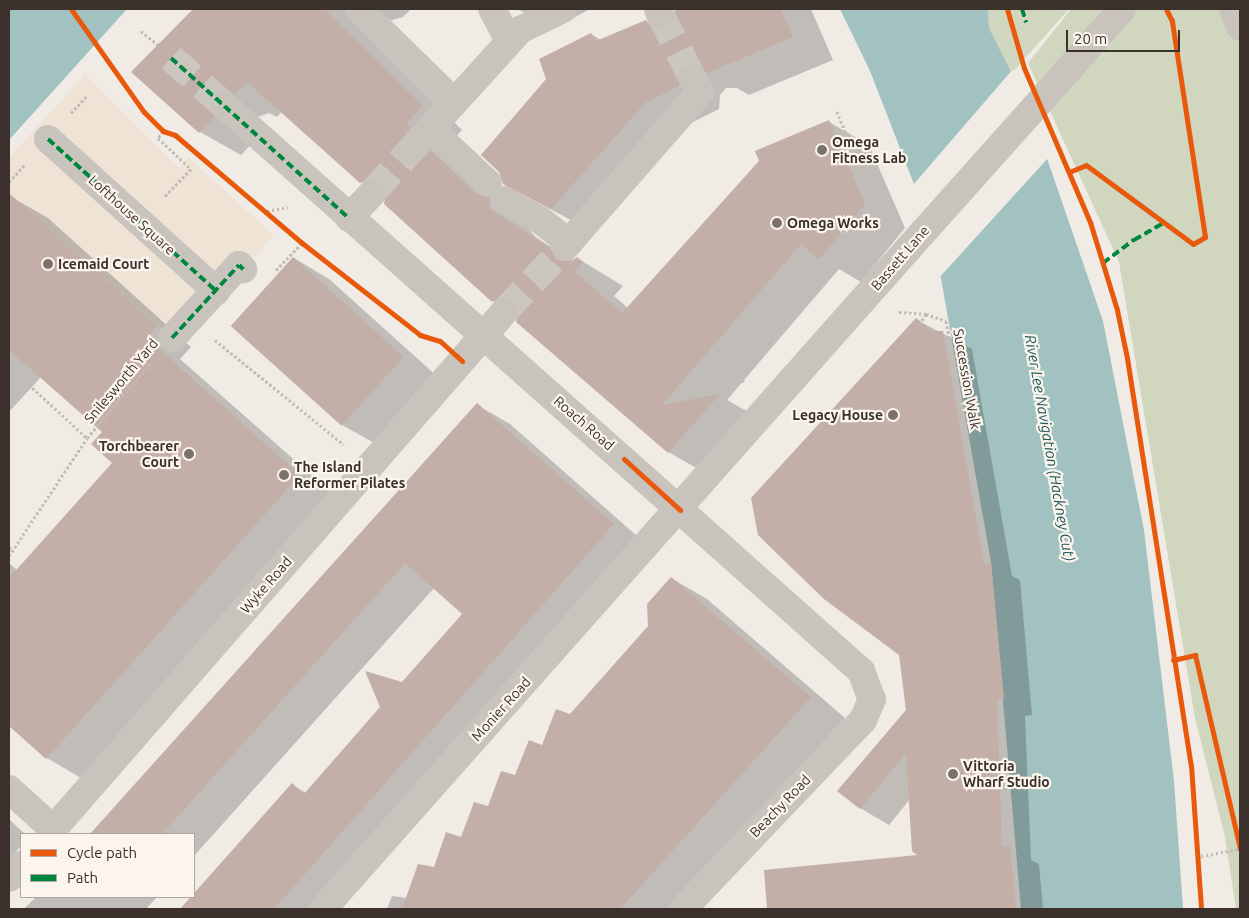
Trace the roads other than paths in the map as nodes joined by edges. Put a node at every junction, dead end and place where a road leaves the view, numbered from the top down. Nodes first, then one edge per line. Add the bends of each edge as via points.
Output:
1 (359, 9) edge
2 (492, 9) edge
3 (563, 9) edge
4 (1122, 9) edge
5 (1232, 9) edge
6 (1240, 27) edge
7 (509, 41) junction
8 (693, 79) tunnel mouth
9 (454, 102) junction
10 (225, 106) tunnel mouth
11 (430, 129) junction
12 (48, 139) dead end
13 (410, 150) tunnel mouth
14 (372, 193) tunnel mouth
15 (349, 218) junction
16 (243, 269) dead end
17 (216, 291) junction
18 (504, 312) tunnel mouth
19 (484, 336) junction
20 (172, 338) road end
21 (680, 510) junction
22 (872, 699) joint
23 (9, 789) edge
24 (51, 832) edge
25 (20, 866) edge
26 (9, 878) edge
27 (694, 905) edge
28 (323, 909) edge

1 - 9 street
2 - 7 street
3 - 7 street via 520,30
4 - 21 street, Bassett Lane, bridge
5 - 6 street
7 - 9 street
8 - 11 street via 700,92 567,245 540,220 496,191
9 - 11 street
10 - 15 street, Roach Road
11 - 13 street
12 - 17 street, Lofthouse Square
14 - 15 street
15 - 19 street, Roach Road
16 - 17 street via 239,265
17 - 20 street
18 - 19 street, Wyke Road
19 - 21 street, Roach Road
19 - 24 street, Wyke Road
21 - 22 street, Roach Road via 861,671
21 - 28 street, Monier Road
22 - 27 street, Beachy Road via 862,720
23 - 24 street
25 - 26 street

